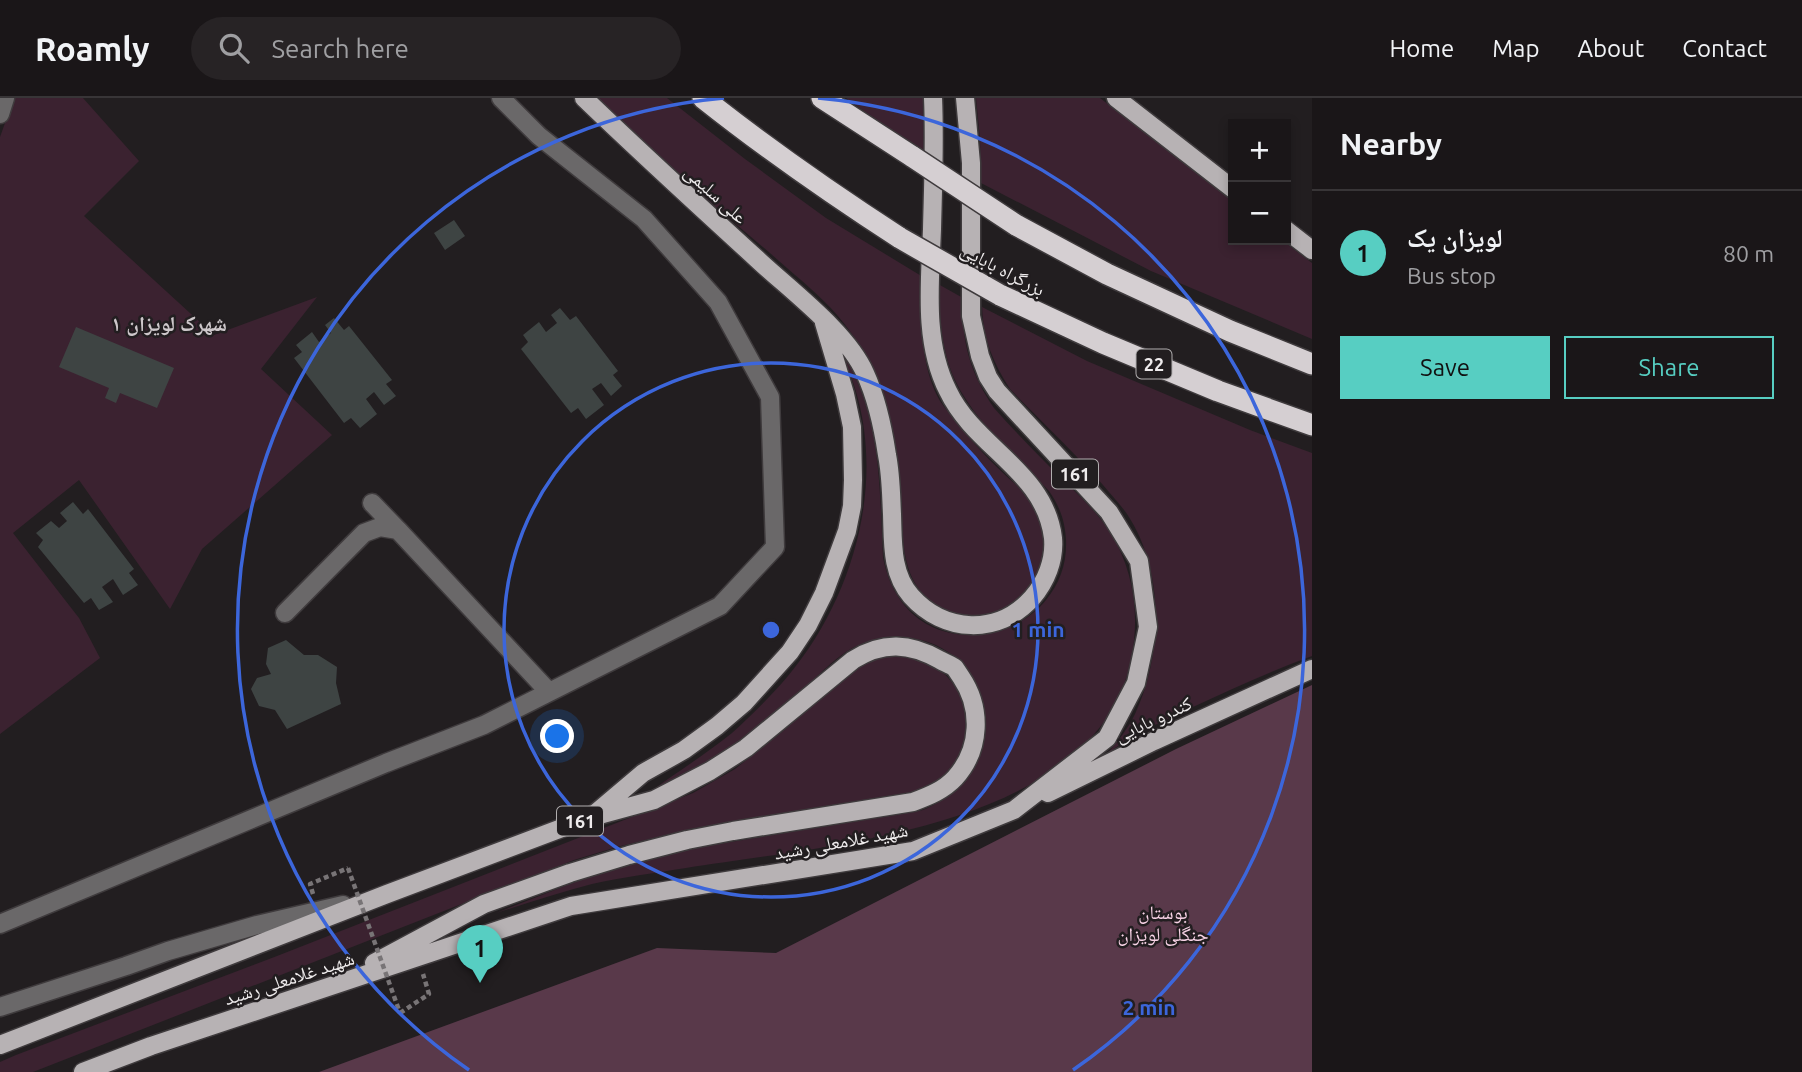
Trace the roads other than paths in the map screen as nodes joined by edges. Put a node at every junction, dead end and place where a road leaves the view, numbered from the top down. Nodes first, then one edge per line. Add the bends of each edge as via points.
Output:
1 (5, 98) edge
2 (501, 98) edge
3 (584, 98) edge
4 (702, 98) edge
5 (822, 98) edge
6 (933, 98) edge
7 (965, 98) edge
8 (1116, 98) edge
9 (0, 114) edge
10 (1228, 186) edge
11 (1291, 234) edge
12 (1312, 250) edge
13 (823, 319) junction
14 (1312, 364) edge
15 (1312, 425) edge
16 (372, 503) dead end
17 (398, 530) junction
18 (285, 613) dead end
19 (1312, 669) edge
20 (549, 692) junction
21 (1014, 810) junction
22 (592, 817) junction
23 (387, 894) junction
24 (0, 924) edge
25 (330, 986) junction
26 (0, 1007) edge
27 (0, 1045) edge
28 (83, 1072) edge

1 - 9 street
2 - 20 street via 539,136 644,219 718,302 770,397 775,547 720,606
3 - 13 main road, علی سلیمی
4 - 15 highway, بزرگراه بابایی / 22, bridge via 819,186 1000,295 1218,391
5 - 14 highway, bridge via 1016,225 1107,274
6 - 13 main road, علی سلیمی via 929,293 938,365 958,408 1032,487 1051,522 1051,565 1040,589 1021,611 985,625 962,624 940,619 911,596 899,578 894,557 888,456 876,403 852,350
7 - 21 main road, شهید غلامعلی رشید / 161 via 971,163 971,316 980,356 997,391 1109,512 1139,561 1148,627 1136,683 1107,738
8 - 10 main road
11 - 12 main road
13 - 22 main road, شهید غلامعلی رشید / 161 via 845,394 854,454 847,531 824,593 790,652 744,703 684,750 643,774
16 - 17 street
17 - 18 street via 380,527 364,533
17 - 20 street
19 - 21 main road, کندرو بابایی
20 - 24 street via 484,725
21 - 25 main road, شهید غلامعلی رشید / 161 via 913,851 571,906
22 - 23 main road, شهید غلامعلی رشید / 161
22 - 25 main road via 654,800 710,771 868,651 907,647 927,653 954,668 975,706 976,728 969,756 955,778 930,796 687,840 570,873 484,904
23 - 26 street via 215,937
23 - 27 main road, شهید غلامعلی رشید / 161
25 - 28 main road, شهید غلامعلی رشید / 161

